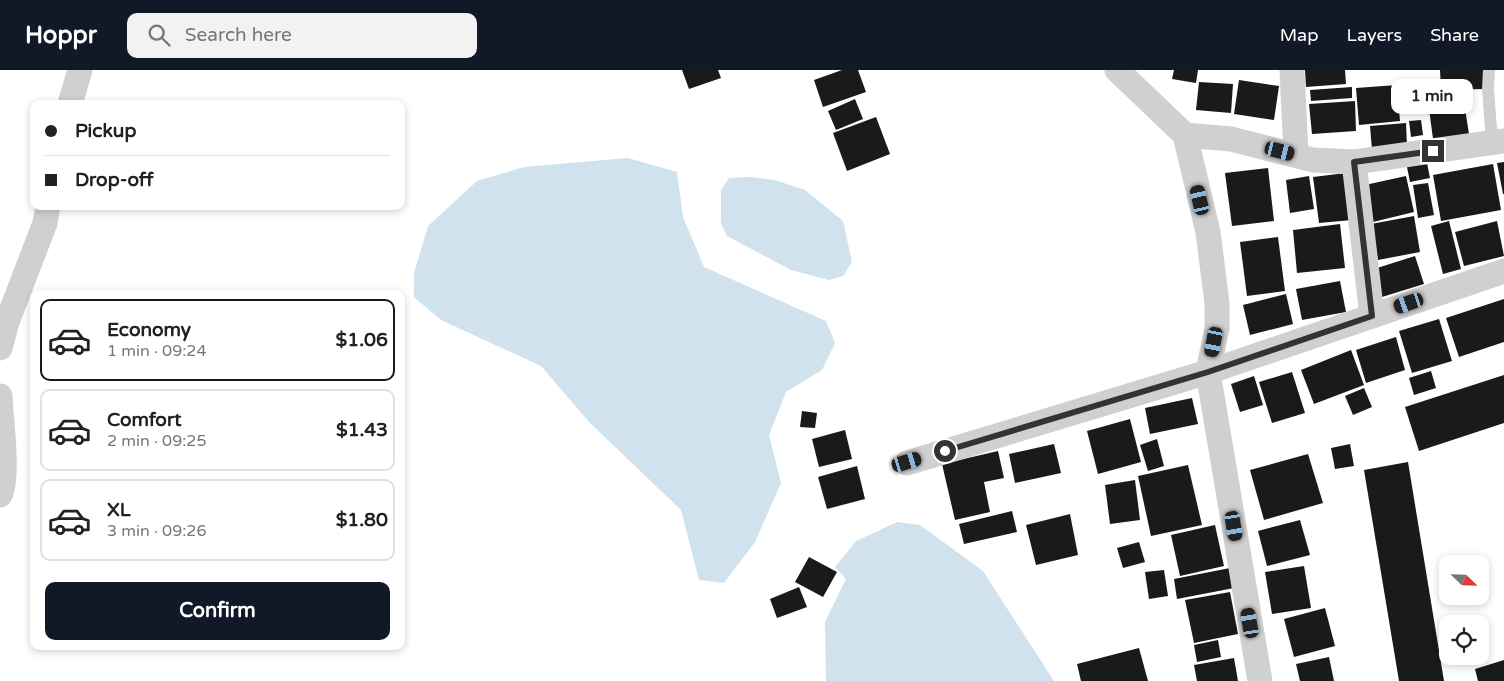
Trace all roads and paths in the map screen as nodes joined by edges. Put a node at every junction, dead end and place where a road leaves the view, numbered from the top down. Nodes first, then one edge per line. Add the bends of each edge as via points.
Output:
1 (80, 70) edge
2 (1117, 70) edge
3 (1292, 70) edge
4 (1489, 70) edge
5 (71, 100) edge
6 (1185, 135) junction
7 (1498, 142) edge
8 (1296, 155) junction
9 (1354, 162) junction
10 (47, 210) edge
11 (1504, 271) edge
12 (1372, 316) junction
13 (0, 348) edge
14 (1208, 372) junction
15 (0, 396) edge
16 (907, 462) dead end
17 (0, 495) edge
18 (1260, 681) edge

1 - 5 street
2 - 6 street
3 - 8 street
4 - 7 lane via 1488,89
6 - 8 street via 1232,139
6 - 14 street via 1208,232 1217,303 1217,328
7 - 9 street
8 - 9 street via 1313,160
9 - 12 street
10 - 13 street
11 - 12 street
12 - 14 street
14 - 16 street
14 - 18 street
15 - 17 street via 4,473

